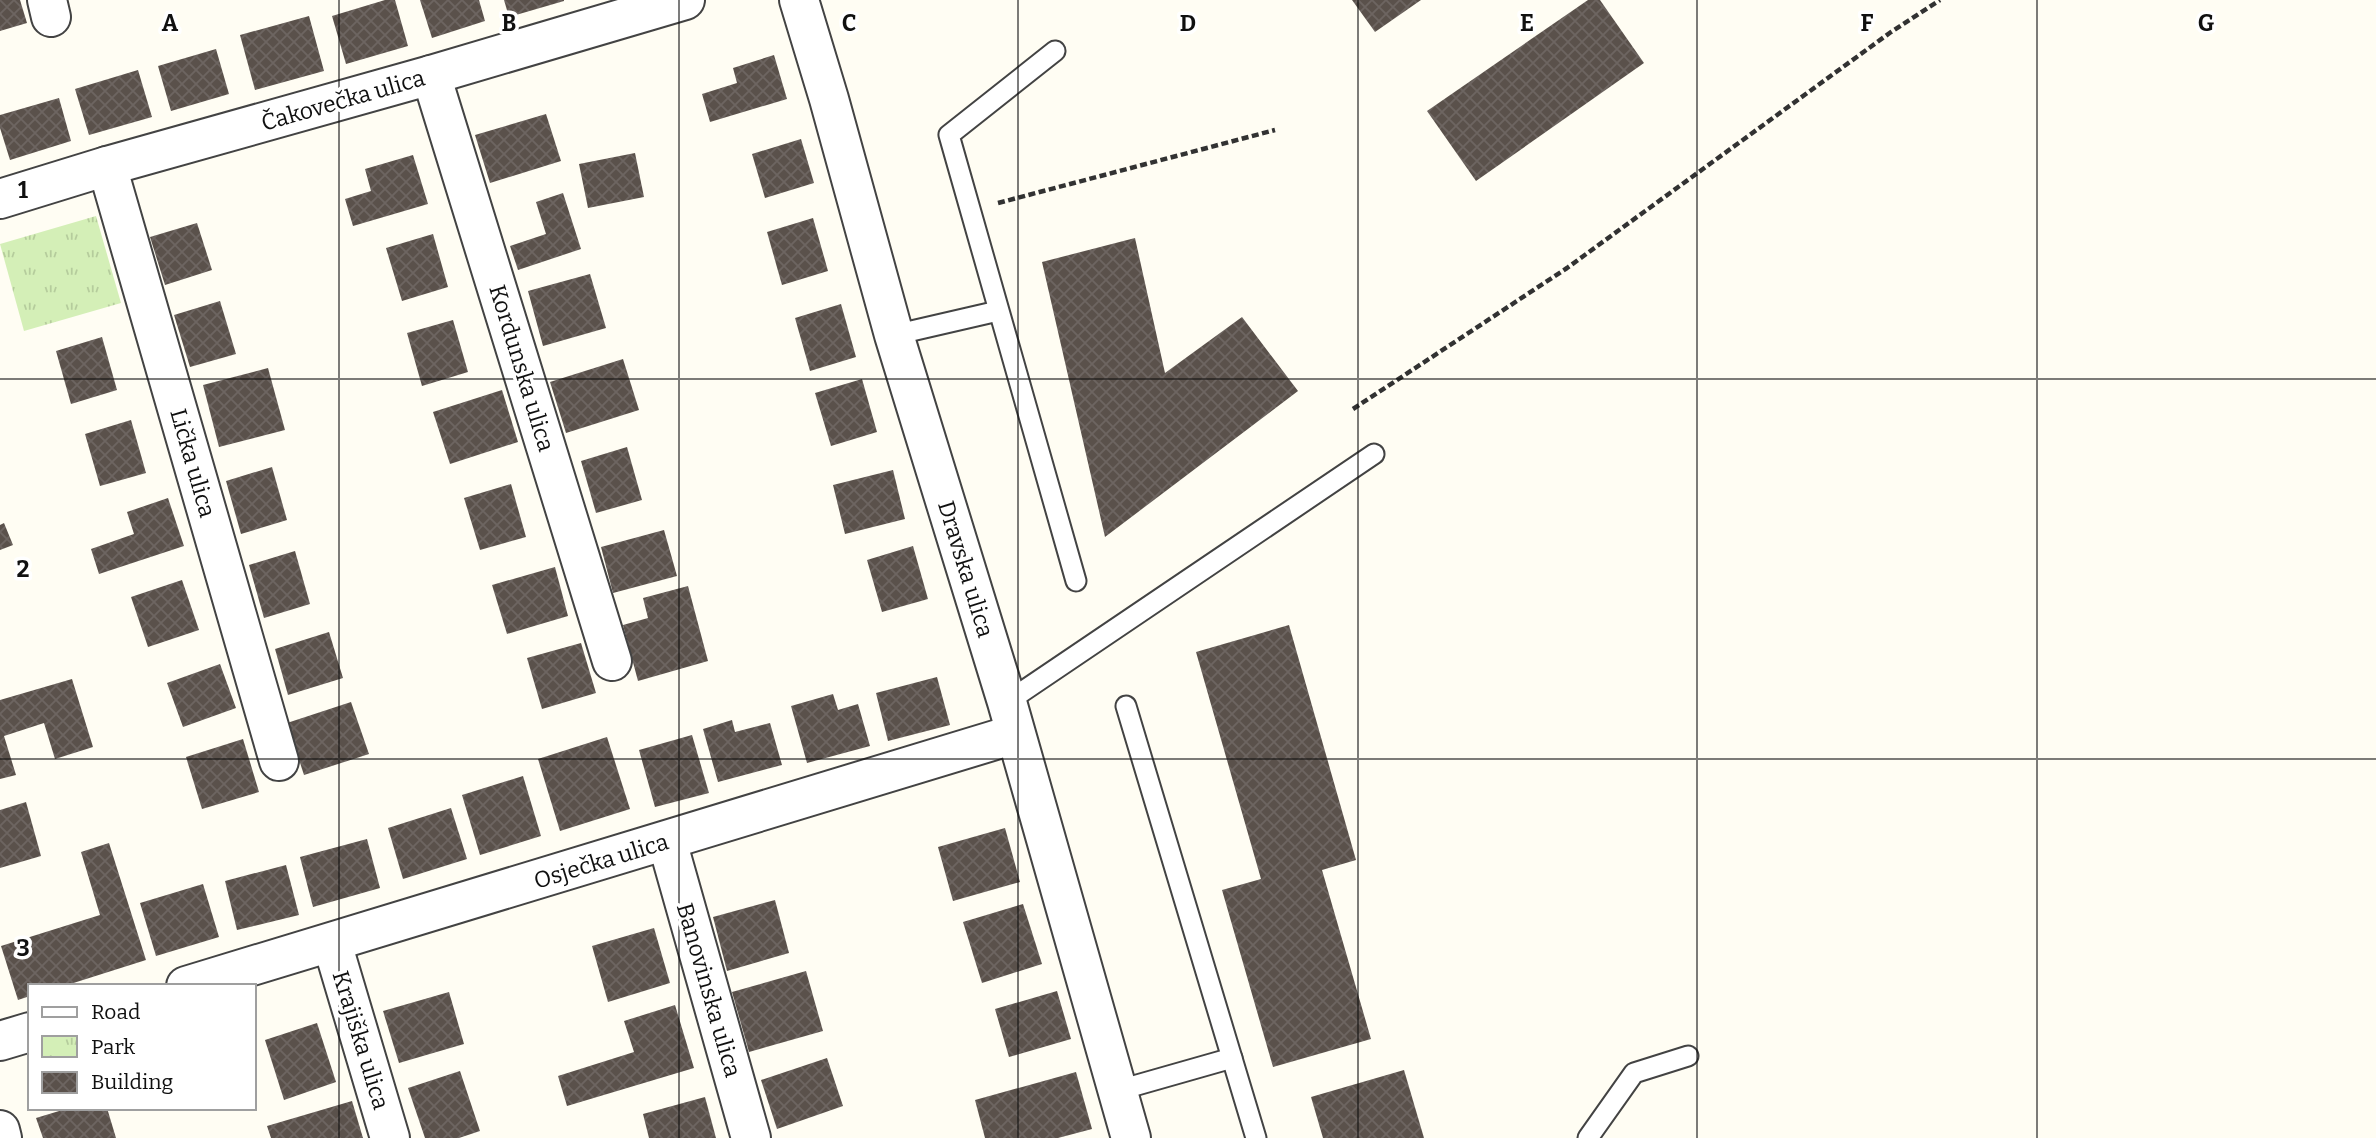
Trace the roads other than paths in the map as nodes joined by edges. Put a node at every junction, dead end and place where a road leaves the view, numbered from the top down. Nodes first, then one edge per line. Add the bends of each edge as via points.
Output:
1 (685, 0) edge
2 (799, 0) edge
3 (1055, 51) dead end
4 (431, 75) junction
5 (107, 166) junction
6 (0, 199) edge
7 (998, 311) junction
8 (894, 335) junction
9 (1374, 454) dead end
10 (1076, 580) dead end
11 (612, 661) dead end
12 (1126, 706) dead end
13 (1011, 718) junction
14 (279, 761) dead end
15 (667, 841) junction
16 (332, 943) junction
17 (193, 984) edge
18 (28, 1033) edge
19 (0, 1041) edge
20 (1688, 1056) dead end
21 (1232, 1058) junction
22 (1116, 1091) junction
23 (0, 1130) edge
24 (2, 1138) edge
25 (390, 1138) edge
26 (751, 1138) edge
27 (1131, 1138) edge
28 (1256, 1138) edge
29 (1588, 1138) edge

1 - 4 street, Čakovečka ulica
2 - 8 street, Dravska ulica
3 - 7 lane via 949,135
4 - 5 street, Čakovečka ulica
4 - 11 street, Kordunska ulica
5 - 6 street, Čakovečka ulica
5 - 14 street, Lička ulica
7 - 8 lane
7 - 10 lane
8 - 13 street, Dravska ulica
9 - 13 lane
12 - 21 lane
13 - 15 street, Osječka ulica
13 - 22 street, Dravska ulica
15 - 16 street, Osječka ulica
15 - 26 street, Banovinska ulica
16 - 17 street, Osječka ulica
16 - 25 street, Krajiška ulica
18 - 19 street
20 - 29 lane via 1633,1073
21 - 22 lane
21 - 28 lane
22 - 27 street, Dravska ulica
23 - 24 street

